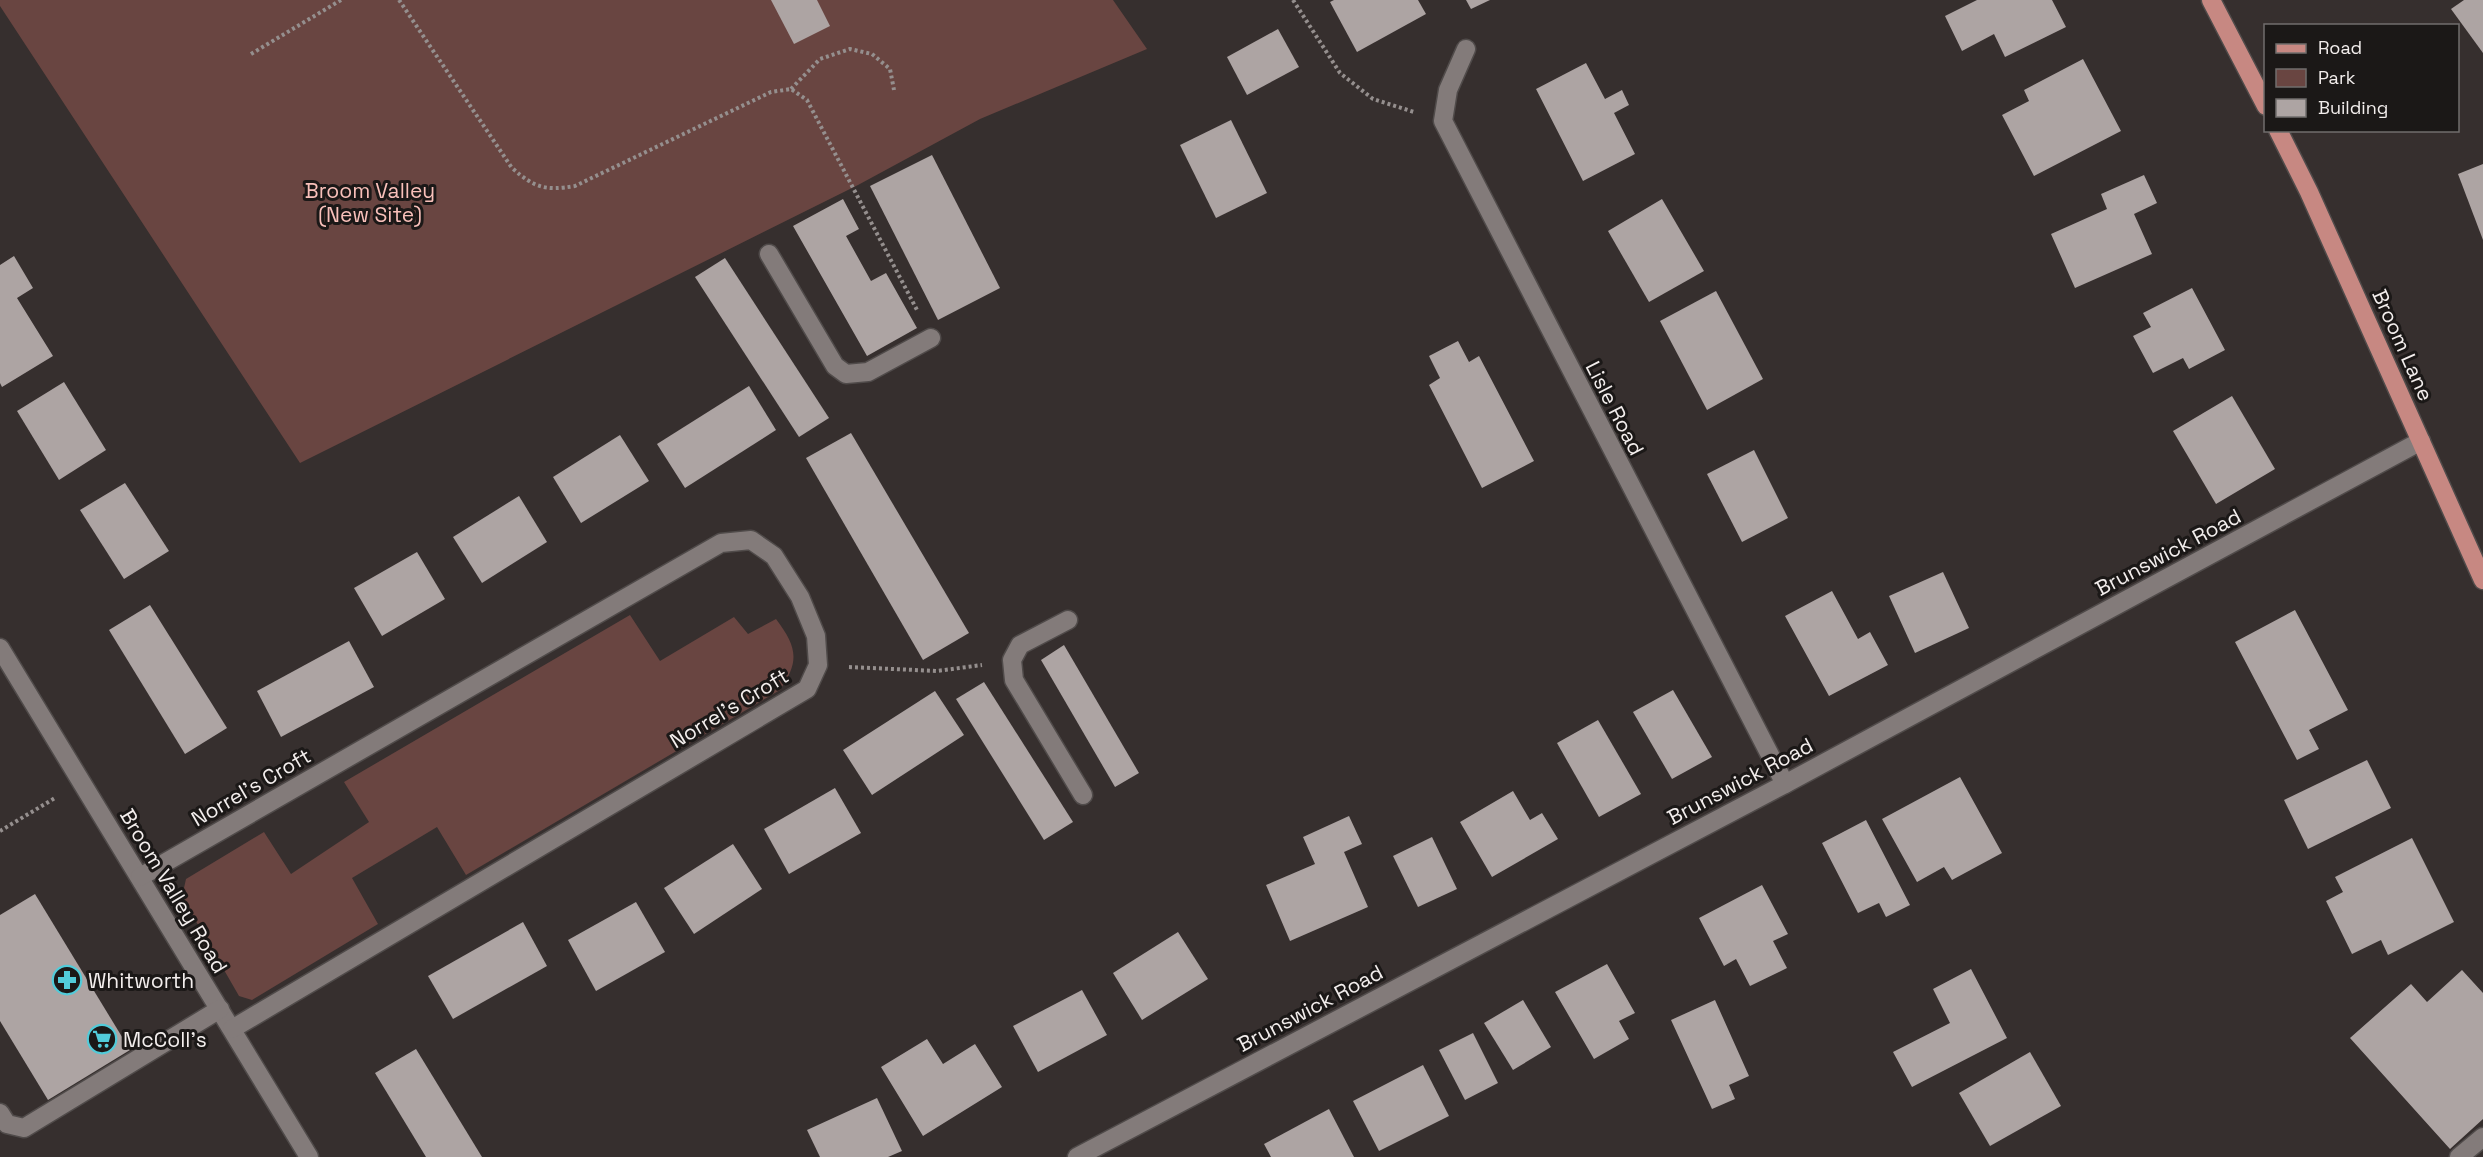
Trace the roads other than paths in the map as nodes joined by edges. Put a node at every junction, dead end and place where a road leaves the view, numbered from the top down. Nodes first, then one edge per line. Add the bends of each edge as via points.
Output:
1 (2211, 0) edge
2 (1466, 49) dead end
3 (2264, 104) edge
4 (2279, 132) edge
5 (769, 254) dead end
6 (931, 338) road end
7 (2421, 441) junction
8 (2483, 580) edge
9 (1068, 620) dead end
10 (0, 648) edge
11 (1785, 784) junction
12 (1083, 795) dead end
13 (140, 877) junction
14 (220, 1009) junction
15 (232, 1029) junction
16 (0, 1113) edge
17 (2483, 1137) edge
18 (309, 1157) edge
19 (1077, 1157) edge
20 (2459, 1157) edge

1 - 3 main road
2 - 11 street, Lisle Road via 1448,90 1443,122
4 - 7 main road, Broom Lane
5 - 6 street via 835,366 846,374 868,372
7 - 8 main road, Broom Lane
7 - 11 street, Brunswick Road
9 - 12 street via 1020,645 1012,660 1014,680
10 - 13 street, Broom Valley Road
11 - 19 street, Brunswick Road
13 - 14 street, Broom Valley Road
13 - 15 street, Norrel's Croft via 721,543 751,540 774,556 800,597 816,636 818,665 807,689
14 - 15 street, Broom Valley Road
14 - 16 street via 24,1128 7,1124
15 - 18 street, Broom Valley Road
17 - 20 street

